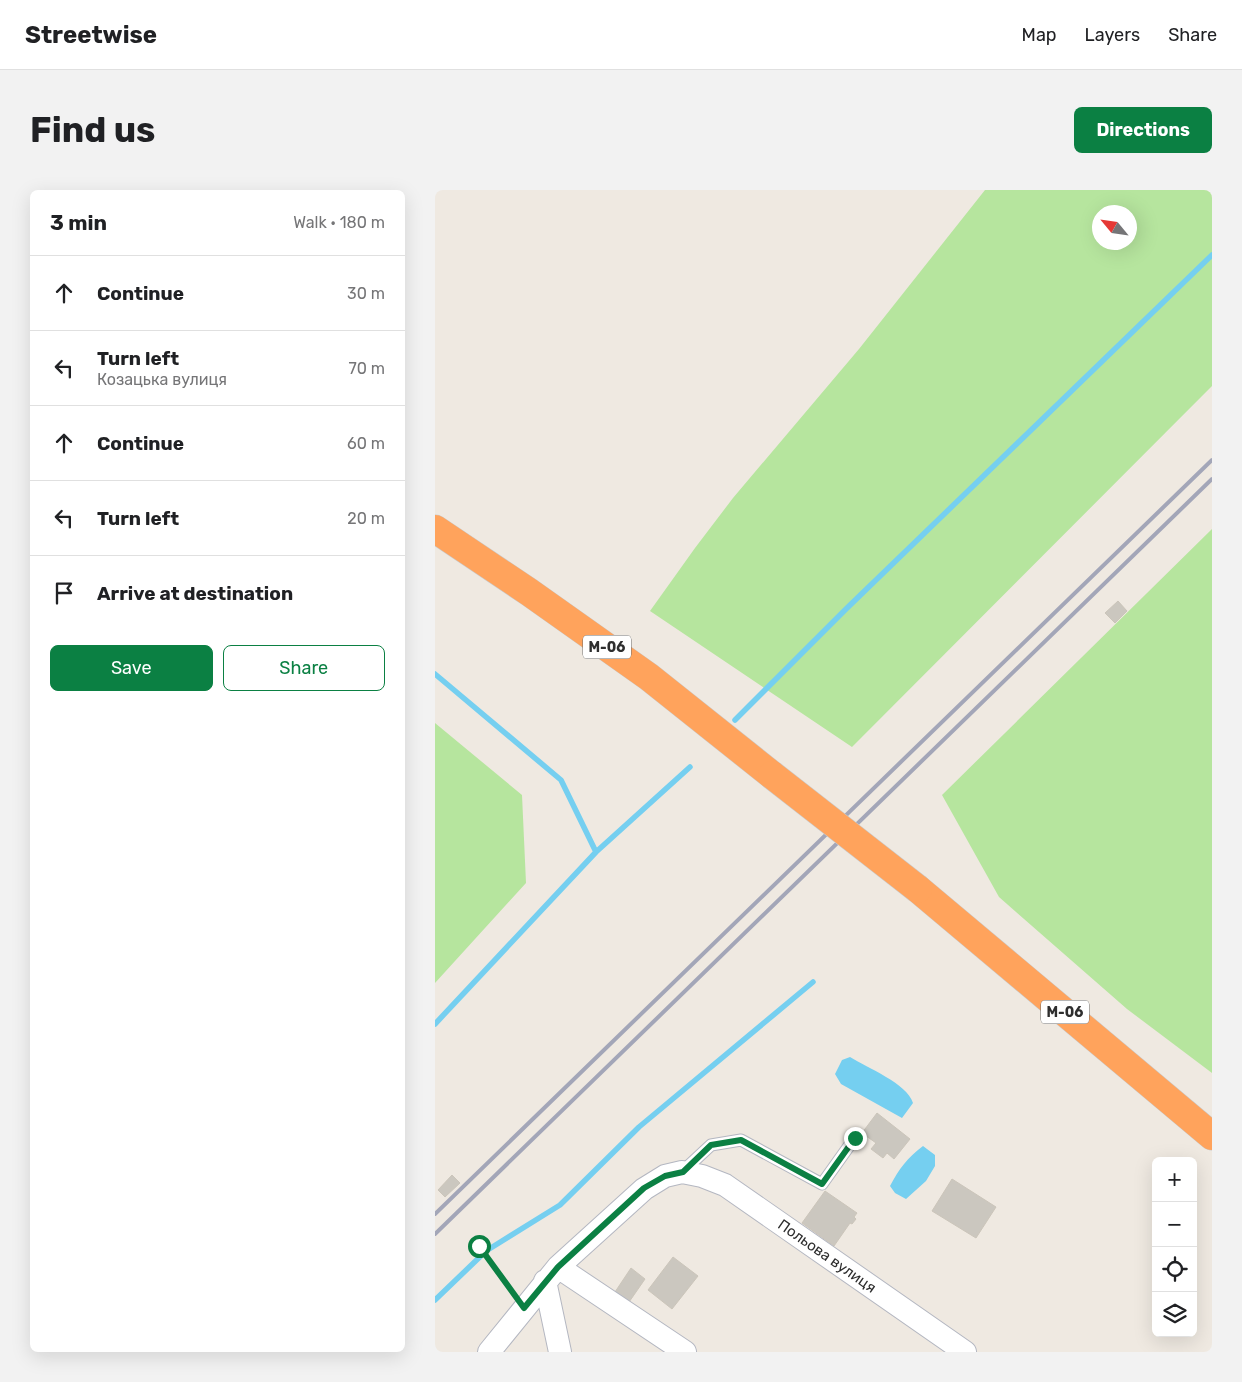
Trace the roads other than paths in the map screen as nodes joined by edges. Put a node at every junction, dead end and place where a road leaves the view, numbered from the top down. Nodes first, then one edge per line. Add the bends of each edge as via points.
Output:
1 (435, 529) edge
2 (1212, 1136) edge
3 (855, 1138) dead end
4 (683, 1172) junction
5 (552, 1274) junction
6 (489, 1352) edge
7 (560, 1352) edge
8 (685, 1352) edge
9 (965, 1352) edge

1 - 2 highway, М-06, bridge via 649,677 918,889
3 - 4 lane via 822,1184 741,1140 711,1145
4 - 5 street via 665,1176 644,1188
4 - 9 street, Польова вулиця via 725,1185
5 - 6 street
5 - 7 street
5 - 8 street

